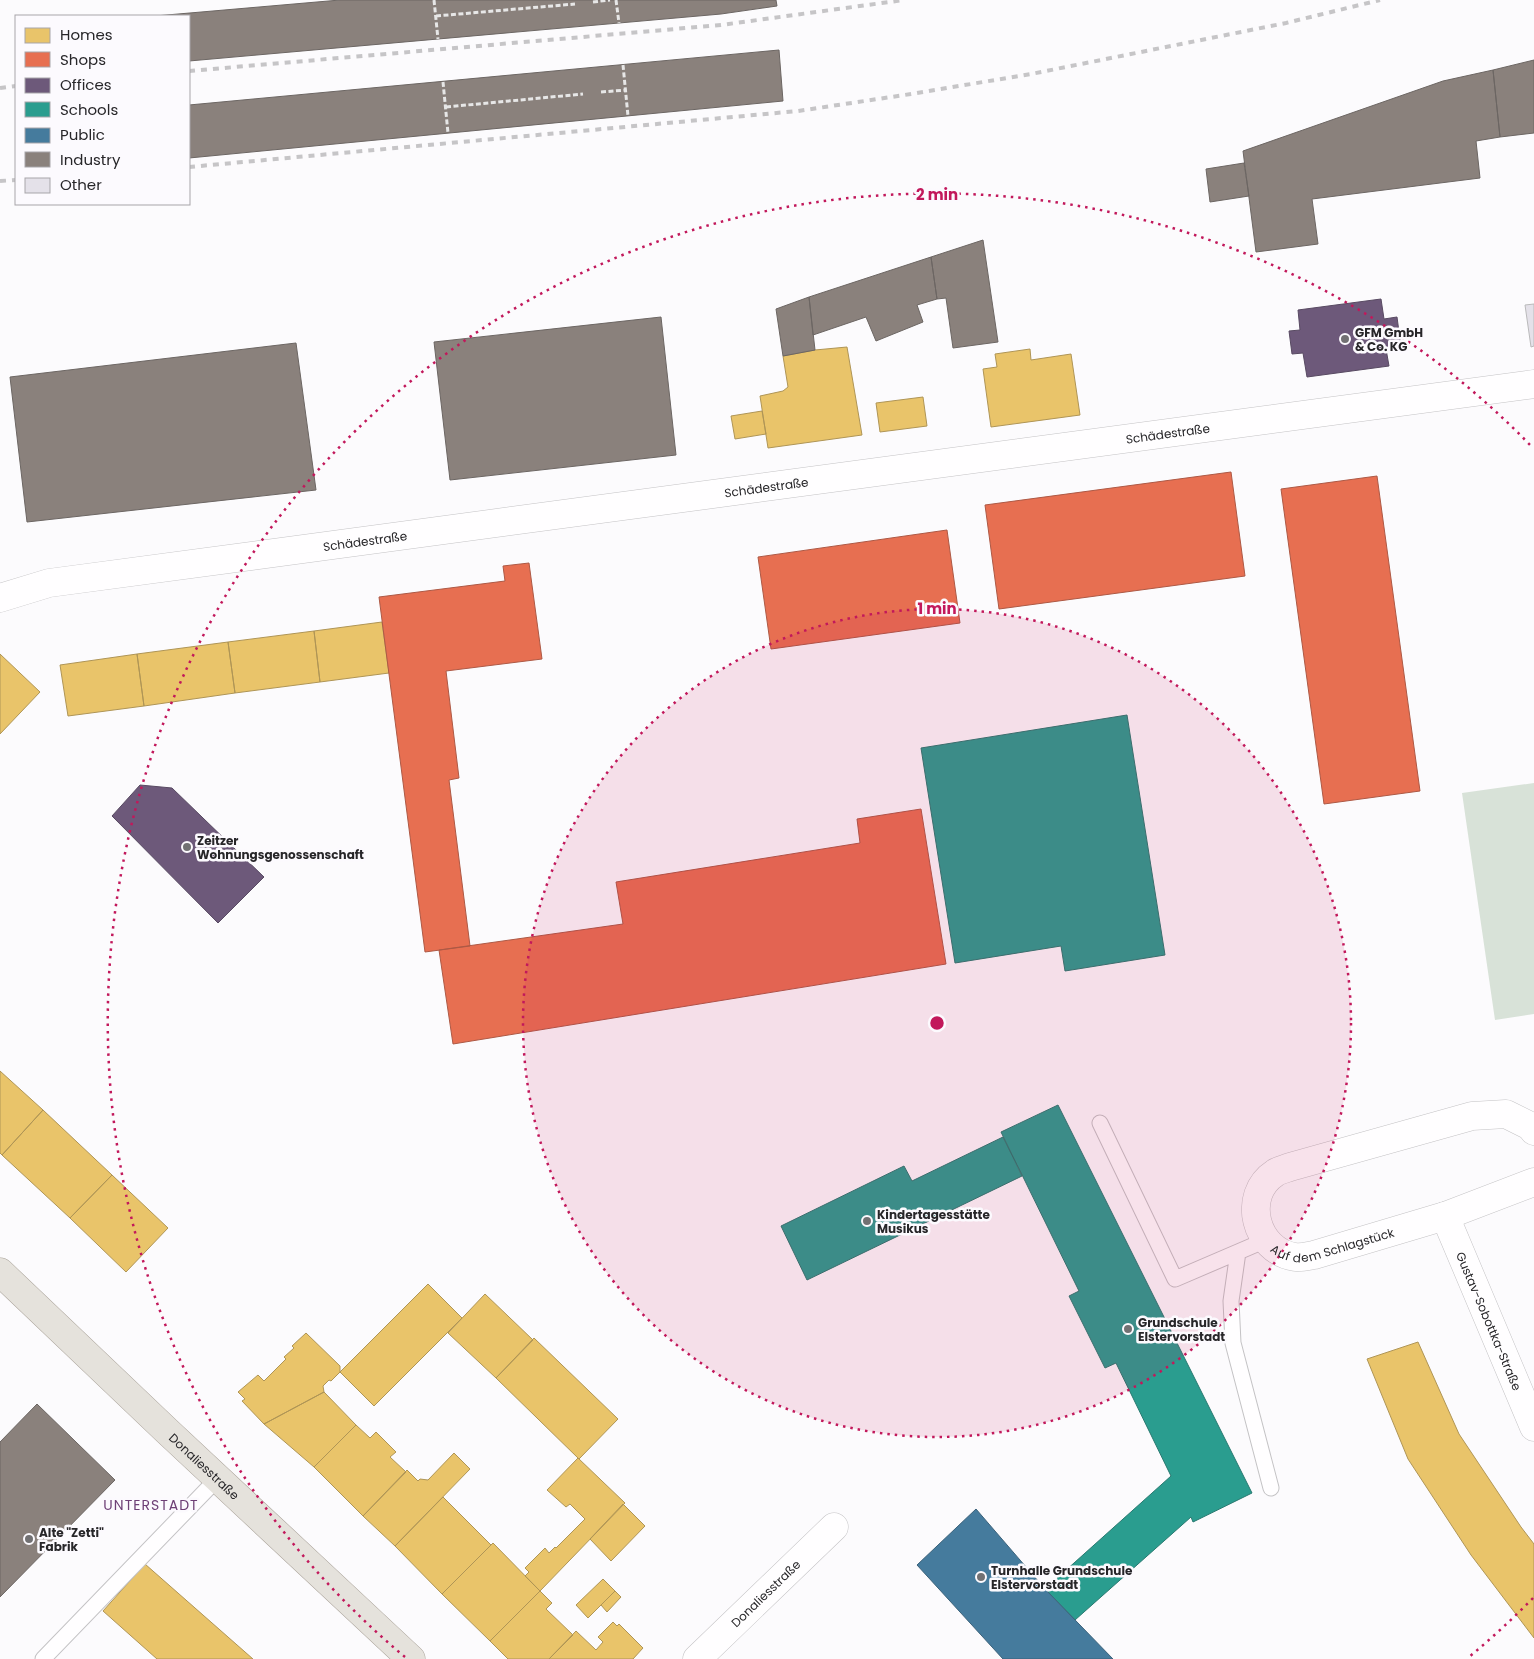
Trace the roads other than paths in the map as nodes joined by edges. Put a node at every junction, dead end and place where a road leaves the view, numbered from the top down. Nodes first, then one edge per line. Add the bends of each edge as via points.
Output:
1 (1534, 384) edge
2 (0, 598) edge
3 (1100, 1123) dead end
4 (1534, 1131) edge
5 (1534, 1182) edge
6 (1445, 1216) junction
7 (1266, 1240) junction
8 (1238, 1252) junction
9 (0, 1272) edge
10 (1534, 1426) edge
11 (218, 1478) junction
12 (1271, 1488) dead end
13 (834, 1527) dead end
14 (43, 1659) edge
15 (411, 1659) edge
16 (697, 1659) edge

1 - 2 street, Schädestraße via 49,583
3 - 8 lane via 1175,1279
4 - 7 street, Auf dem Schlagstück via 1506,1114 1472,1116 1275,1173 1260,1192 1256,1204 1259,1230
5 - 6 street, Auf dem Schlagstück
6 - 7 street, Auf dem Schlagstück via 1297,1258 1274,1249
6 - 10 street, Gustav-Sobottka-Straße
7 - 8 lane
8 - 12 lane via 1230,1301 1233,1343
9 - 11 main road, Donaliesstraße
11 - 14 lane
11 - 15 main road, Donaliesstraße
13 - 16 street, Donaliesstraße

